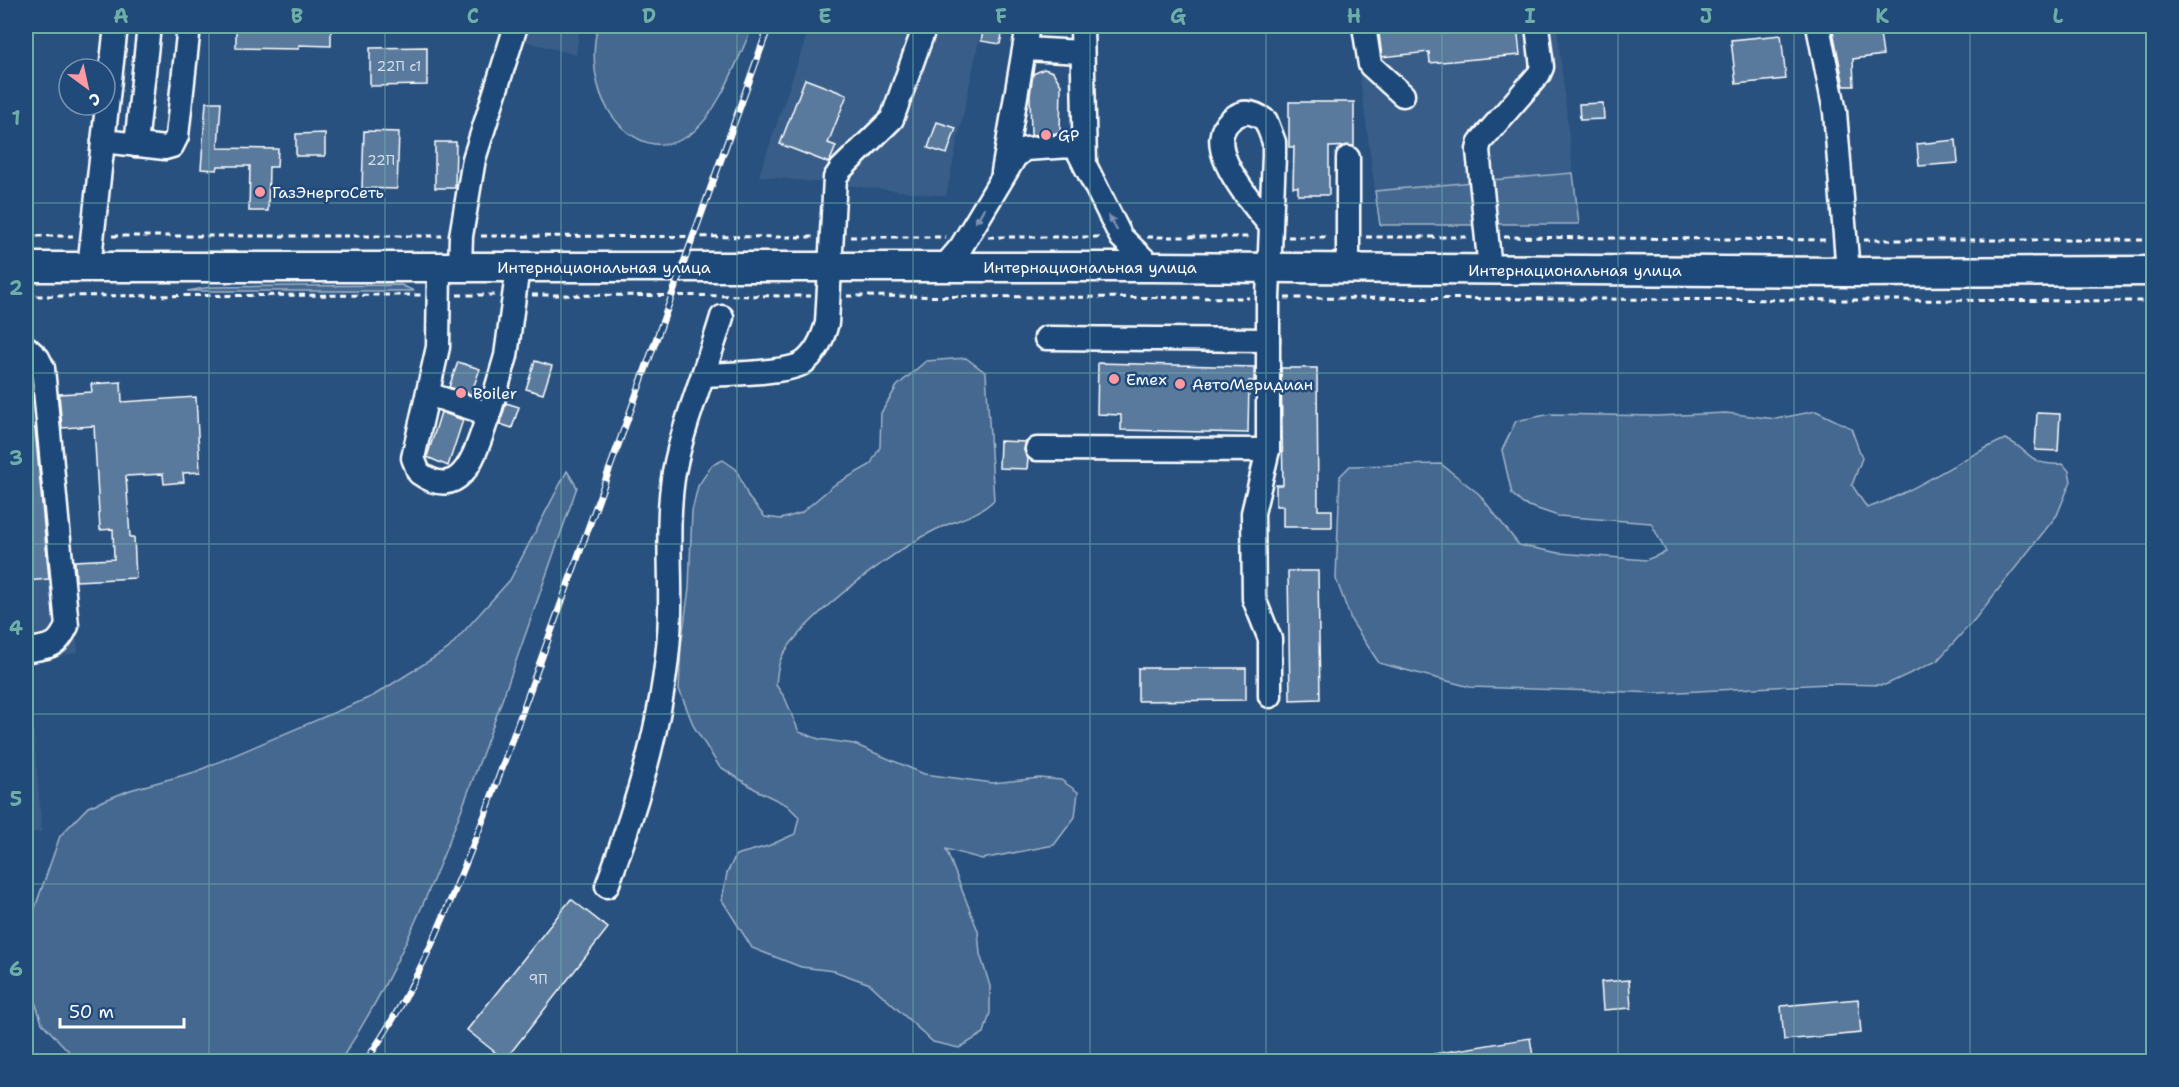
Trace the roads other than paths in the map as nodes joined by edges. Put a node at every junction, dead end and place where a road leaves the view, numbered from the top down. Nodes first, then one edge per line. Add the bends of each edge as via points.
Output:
1 (116, 26) edge
2 (149, 26) edge
3 (189, 26) edge
4 (516, 26) edge
5 (925, 26) edge
6 (1028, 26) edge
7 (1082, 26) edge
8 (1364, 26) edge
9 (1537, 26) edge
10 (1818, 26) edge
11 (1025, 49) junction
12 (1082, 52) junction
13 (1403, 95) dead end
14 (103, 141) junction
15 (136, 145) junction
16 (1348, 158) dead end
17 (1084, 166) junction
18 (1001, 180) junction
19 (1270, 232) road end
20 (26, 267) edge
21 (89, 267) junction
22 (449, 267) junction
23 (518, 267) junction
24 (829, 267) junction
25 (1152, 267) junction
26 (943, 268) junction
27 (1269, 268) junction
28 (1348, 268) junction
29 (1490, 270) junction
30 (2154, 271) edge
31 (1848, 272) junction
32 (722, 316) dead end
33 (1046, 338) dead end
34 (1268, 340) junction
35 (26, 347) edge
36 (704, 375) junction
37 (428, 394) junction
38 (489, 414) junction
39 (1037, 449) dead end
40 (1268, 450) junction
41 (30, 650) dead end
42 (1270, 696) dead end
43 (607, 886) dead end

1 - 14 lane
2 - 15 lane
3 - 15 lane via 177,136 172,146 165,148
4 - 22 lane via 474,159 461,236
5 - 24 lane via 892,119 836,174
6 - 11 lane
7 - 12 lane
8 - 13 lane via 1370,65
9 - 29 lane via 1542,67 1539,74 1480,142 1478,150
10 - 31 lane via 1835,112
11 - 12 lane
11 - 18 lane
12 - 17 lane
14 - 15 lane
14 - 21 lane
16 - 28 lane
17 - 18 lane via 1078,151 1071,146 1025,149 1015,157
25 -> 17 lane via 1121,237
18 -> 26 lane via 968,237
19 - 27 lane
20 - 21 main road, Интернациональная улица
21 - 22 main road, Интернациональная улица
22 - 23 main road, Интернациональная улица
22 - 37 lane via 440,296 440,329
23 - 24 main road, Интернациональная улица
23 - 38 lane via 506,356
24 - 26 main road, Интернациональная улица
24 - 36 lane via 824,334 802,364
25 - 26 main road, Интернациональная улица
25 - 27 main road, Интернациональная улица
27 - 28 main road, Интернациональная улица
27 - 34 lane
28 - 29 main road, Интернациональная улица
29 - 31 main road, Интернациональная улица
30 - 31 main road, Интернациональная улица
32 - 36 lane
33 - 34 lane
34 - 40 lane
35 - 41 lane via 43,368 67,626 51,647
36 - 43 lane via 674,471 669,506 670,613 659,704 632,817
37 - 38 lane
37 - 38 lane via 413,458 426,477 449,481 464,473
39 - 40 lane
40 - 42 lane via 1253,513 1254,600 1270,639

